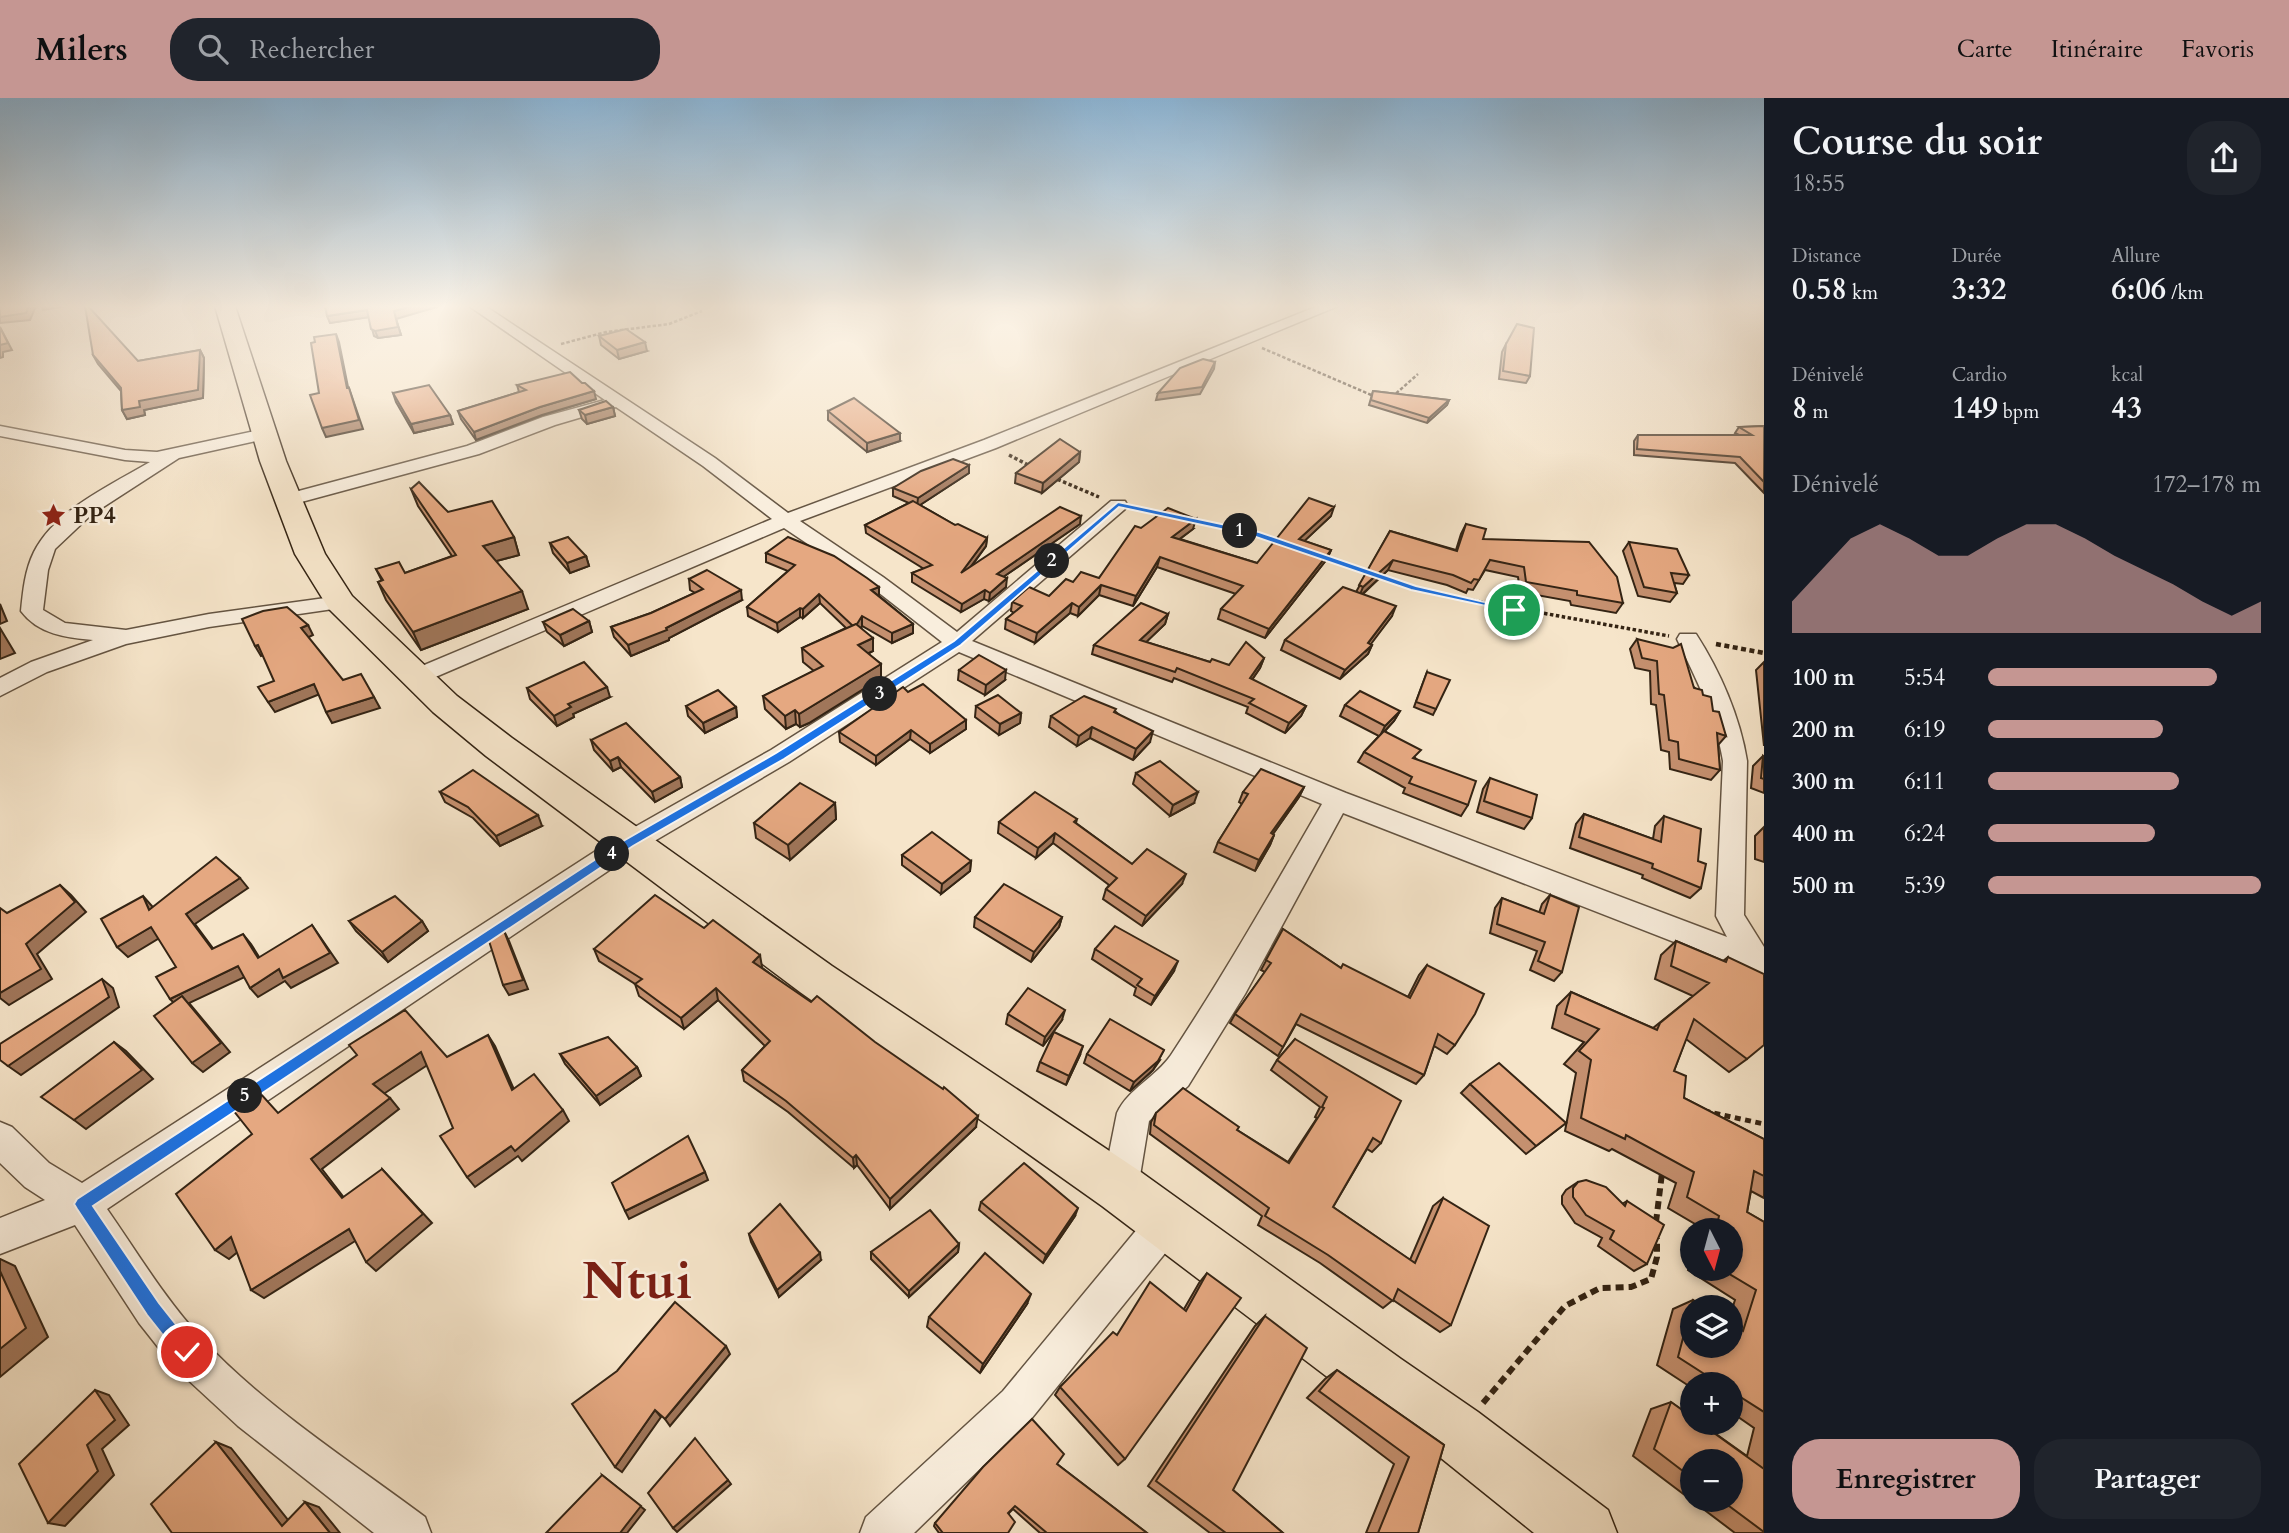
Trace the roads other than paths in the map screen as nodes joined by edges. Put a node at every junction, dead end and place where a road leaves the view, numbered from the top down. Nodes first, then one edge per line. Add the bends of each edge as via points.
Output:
1 (245, 373) edge
2 (574, 373) edge
3 (1162, 373) edge
4 (616, 401) junction
5 (0, 430) edge
6 (264, 434) junction
7 (171, 456) junction
8 (287, 500) junction
9 (1118, 505) road end
10 (786, 520) junction
11 (340, 602) junction
12 (130, 636) junction
13 (1688, 639) road end
14 (957, 643) junction
15 (418, 676) junction
16 (0, 688) edge
17 (1337, 800) junction
18 (629, 843) junction
19 (1730, 916) junction
20 (1698, 938) junction
21 (1761, 964) edge
22 (0, 1139) edge
23 (1120, 1188) junction
24 (82, 1204) junction
25 (1166, 1223) junction
26 (0, 1236) edge
27 (409, 1533) edge
28 (882, 1533) edge
29 (1585, 1533) edge

1 - 6 highway
2 - 4 street
3 - 10 street
4 - 8 street via 473,450
4 - 10 street
5 - 7 street via 125,455
6 - 7 street
6 - 8 highway
7 - 12 street via 61,529 46,548 33,592 32,611 41,621 64,629
8 - 11 highway via 310,554
9 - 14 street
10 - 14 street
10 - 15 street
11 - 12 street
11 - 15 highway
12 - 16 street via 72,655
13 - 19 street via 1732,737
14 - 17 street
14 - 18 street via 791,749
15 - 18 highway via 499,747
17 - 20 street
17 - 23 street via 1234,985 1176,1074 1133,1113
18 - 23 highway via 816,979
18 - 24 street
19 - 20 street
19 - 21 street
20 - 21 street
22 - 24 street via 37,1175
23 - 25 highway
24 - 26 street
24 - 27 street via 187,1352 252,1412
25 - 28 street via 1017,1405
25 - 29 highway via 1457,1433

